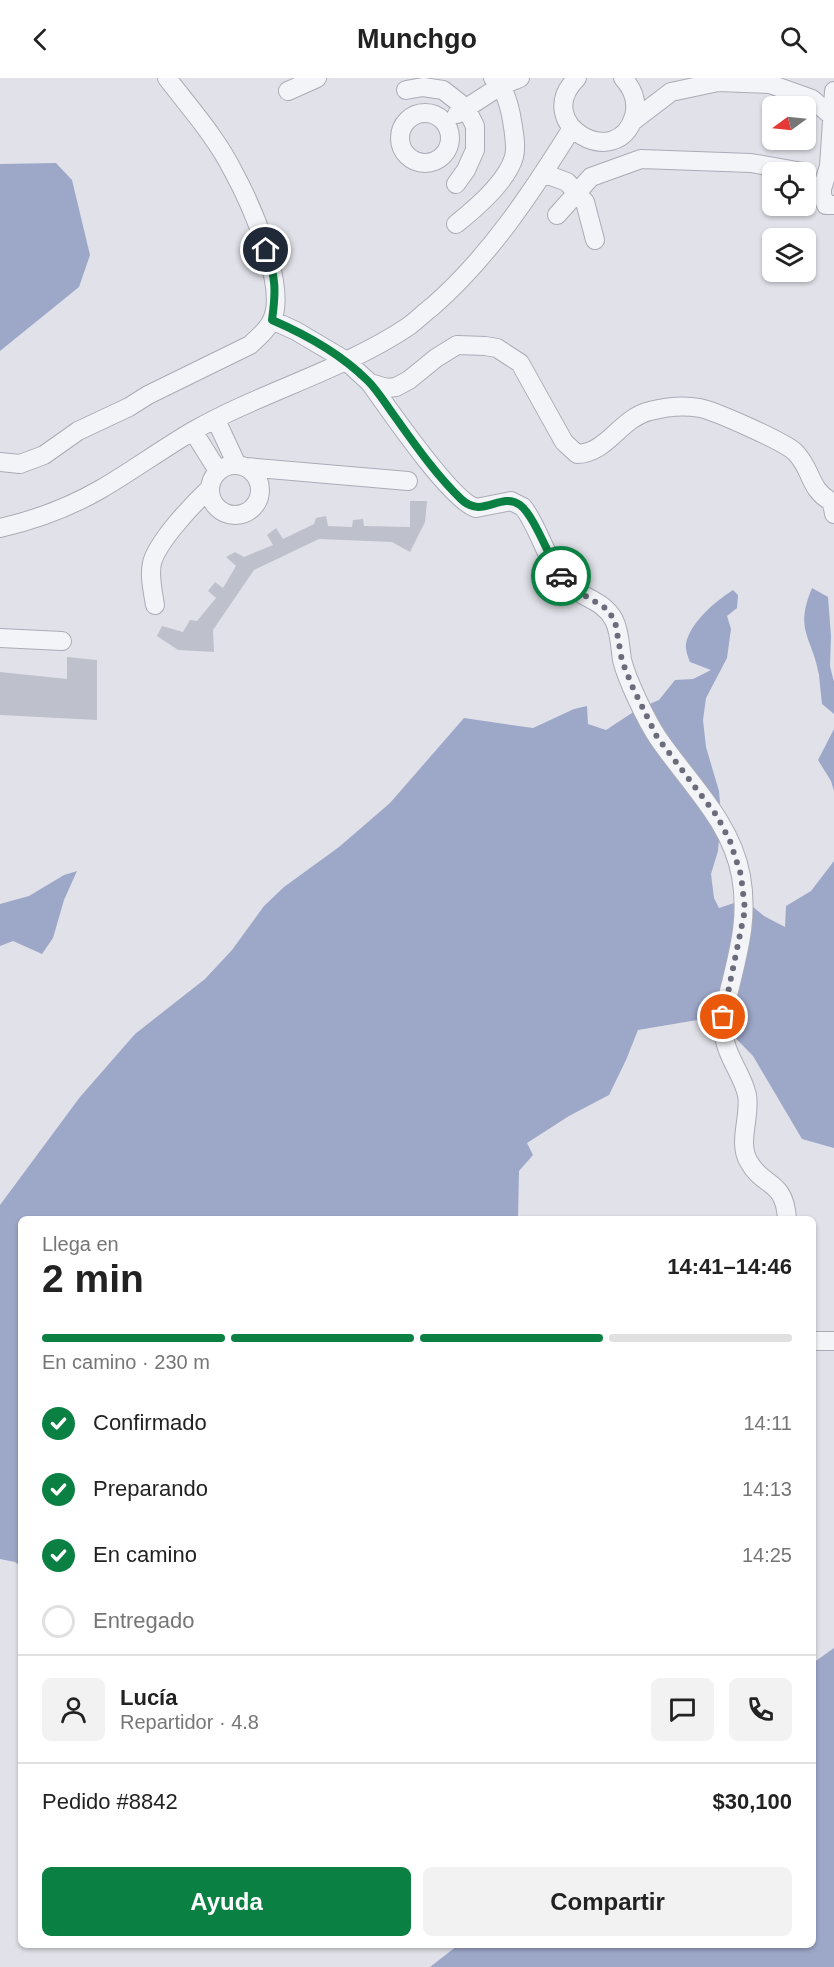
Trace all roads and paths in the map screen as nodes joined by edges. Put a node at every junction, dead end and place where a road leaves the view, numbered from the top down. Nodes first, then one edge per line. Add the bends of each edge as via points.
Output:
1 (167, 78) edge
2 (317, 78) edge
3 (520, 78) edge
4 (574, 78) edge
5 (625, 78) edge
6 (497, 82) edge
7 (406, 90) dead end
8 (834, 91) edge
9 (288, 92) dead end
10 (466, 108) junction
11 (833, 116) edge
12 (444, 121) dead end
13 (633, 121) junction
14 (572, 128) junction
15 (762, 165) edge
16 (829, 169) edge
17 (543, 173) junction
18 (456, 184) dead end
19 (576, 193) junction
20 (834, 205) edge
21 (557, 215) dead end
22 (456, 224) dead end
23 (595, 240) dead end
24 (272, 320) junction
25 (345, 360) junction
26 (370, 383) junction
27 (216, 420) junction
28 (194, 431) junction
29 (2, 457) edge
30 (242, 466) junction
31 (218, 471) junction
32 (408, 481) dead end
33 (210, 489) junction
34 (834, 506) edge
35 (0, 528) edge
36 (155, 606) dead end
37 (0, 638) edge
38 (62, 641) dead end
39 (787, 1216) edge
40 (816, 1341) edge
41 (834, 1341) edge

1 - 24 street via 233,170 254,214 272,267 276,293
2 - 9 street
3 - 6 street
4 - 14 street via 564,108
5 - 13 street via 636,98
6 - 10 street
6 - 22 street via 514,132 514,157 481,204
7 - 10 street via 443,90
8 - 11 street
10 - 12 street
10 - 18 street via 475,126 475,150
11 - 13 street via 812,99 770,84 718,81 671,92
11 - 16 street
13 - 14 street via 626,131 604,142 586,139
14 - 17 street
15 - 19 street via 641,159 591,177
16 - 20 street via 822,189 823,201
17 - 19 street via 567,182
17 - 25 street via 480,260 443,297 410,326
19 - 21 street
19 - 23 street via 585,202
24 - 25 street
24 - 29 street via 250,345 78,431 44,455 20,464
25 - 26 street
25 - 27 street
26 - 34 street via 396,387 457,345 497,348 520,363 564,442 577,454 597,450 642,413 662,408 700,408 794,450 817,492
26 - 39 street via 423,455 464,501 476,508 510,501 523,507 565,582 607,609 615,621 622,661 657,737 717,816 730,841 741,875 745,910 723,1030 747,1096 747,1159 783,1197
27 - 28 street
27 - 30 street
28 - 31 street
28 - 35 street via 100,490 58,510
30 - 31 street via 227,466
30 - 32 street
30 - 33 street via 260,482 261,492 252,509 234,516 224,513 216,507
31 - 33 street
33 - 36 street via 193,504 156,553 151,571
37 - 38 street
40 - 41 street

